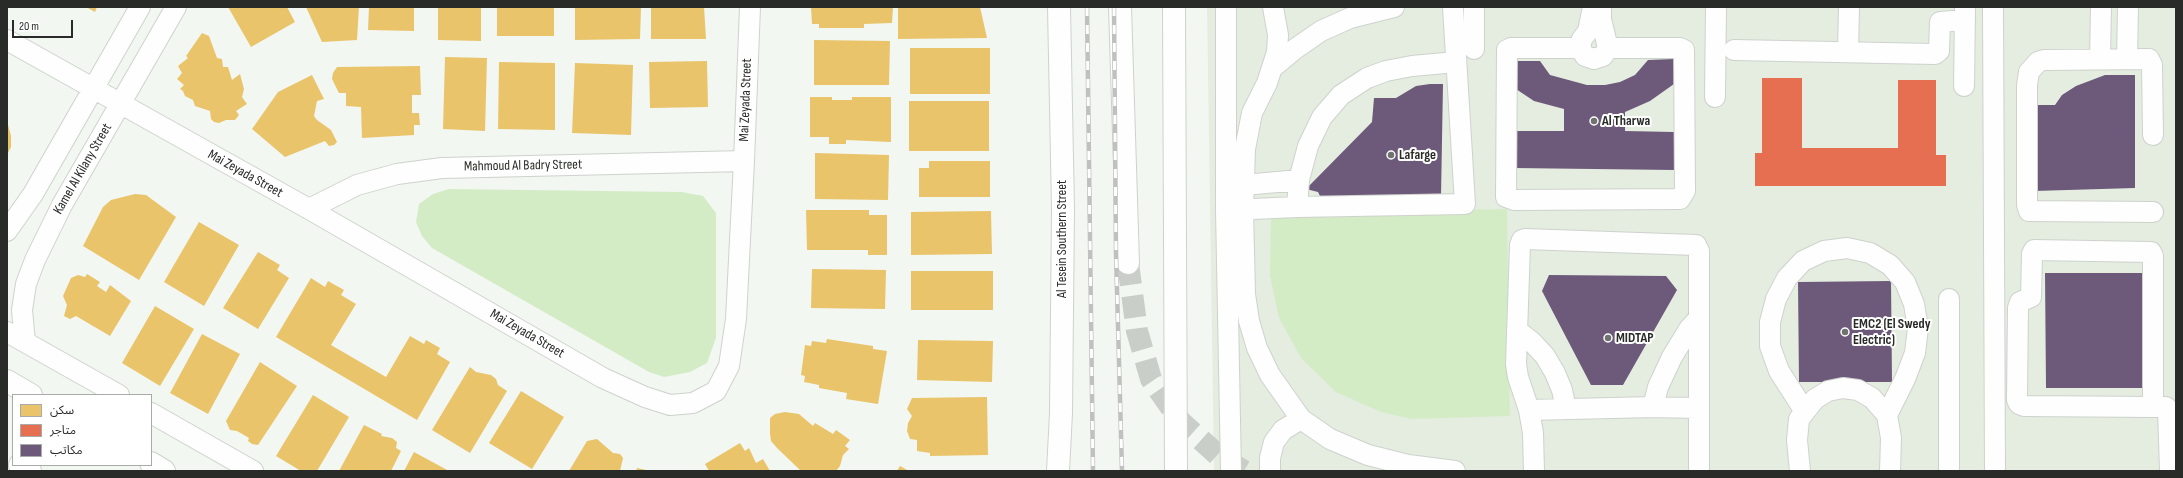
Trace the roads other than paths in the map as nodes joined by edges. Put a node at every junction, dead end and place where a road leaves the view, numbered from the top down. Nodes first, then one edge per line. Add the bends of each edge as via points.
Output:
1 (140, 7) edge
2 (176, 7) edge
3 (750, 7) edge
4 (1059, 7) edge
5 (1120, 7) edge
6 (1174, 7) edge
7 (1226, 7) edge
8 (1273, 7) edge
9 (1394, 7) edge
10 (1453, 7) edge
11 (1474, 7) edge
12 (1593, 7) edge
13 (1600, 7) edge
14 (1716, 7) edge
15 (1849, 7) edge
16 (1994, 7) edge
17 (2101, 7) edge
18 (2128, 7) edge
19 (1965, 14) edge
20 (7, 40) edge
21 (1580, 48) junction
22 (1608, 48) junction
23 (1474, 49) dead end
24 (1734, 50) dead end
25 (1848, 52) junction
26 (2100, 59) junction
27 (2127, 59) junction
28 (1456, 62) junction
29 (1272, 68) junction
30 (1964, 86) dead end
31 (92, 88) junction
32 (1715, 97) dead end
33 (121, 104) junction
34 (2153, 135) dead end
35 (744, 161) junction
36 (1299, 180) junction
37 (1244, 185) junction
38 (1297, 207) junction
39 (308, 209) junction
40 (1235, 210) junction
41 (2153, 212) dead end
42 (7, 231) edge
43 (1128, 263) tunnel mouth
44 (1949, 299) dead end
45 (1699, 318) junction
46 (1517, 330) junction
47 (7, 332) edge
48 (25, 342) junction
49 (7, 381) edge
50 (30, 394) edge
51 (117, 394) edge
52 (1653, 406) junction
53 (2153, 407) junction
54 (1698, 408) junction
55 (1566, 409) junction
56 (1530, 410) junction
57 (1804, 410) junction
58 (152, 414) edge
59 (1887, 415) junction
60 (1301, 419) junction
61 (152, 464) edge
62 (164, 471) edge
63 (253, 471) edge
64 (1058, 471) edge
65 (1176, 471) edge
66 (1231, 471) edge
67 (1270, 471) edge
68 (1455, 471) edge
69 (1534, 471) edge
70 (1699, 471) edge
71 (1800, 471) edge
72 (1890, 471) edge
73 (1949, 471) edge
74 (1995, 471) edge
75 (2170, 471) edge

1 - 31 street
2 - 33 street, Kamel Al Kilany Street
3 - 35 street, Mai Zeyada Street
4 - 64 main road, Al Tesein Southern Street via 1062,216 1061,413
5 - 43 main road
6 - 65 main road
7 - 40 street
8 - 29 street via 1278,52
9 - 29 street via 1350,18 1321,31 1295,48
10 - 28 street
11 - 23 street
12 - 21 street via 1588,31 1582,39
13 - 22 street
14 - 32 street
15 - 25 street
16 - 74 street
17 - 26 street
18 - 27 street
19 - 25 street via 1940,22 1937,54
19 - 30 street
20 - 31 street, Mai Zeyada Street
21 - 22 street via 1585,56 1594,59 1603,56
21 - 22 street via 1507,50 1506,197 1514,200 1680,199 1686,191 1684,50
24 - 25 street
26 - 27 street
26 - 41 street via 2044,60 2038,62 2030,72 2027,85 2027,208 2032,212
27 - 34 street via 2147,59 2152,63
28 - 36 street via 1386,71 1367,78 1341,95 1322,117 1308,146
28 - 38 street via 1465,204
29 - 37 street via 1252,113 1248,129
31 - 33 street, Mai Zeyada Street
31 - 42 street via 33,194
33 - 39 street, Mai Zeyada Street
33 - 48 street, Kamel Al Kilany Street via 62,205 35,260 26,284 22,310
35 - 39 street, Mahmoud Al Badry Street via 442,168 397,174 357,185
35 - 39 street, Mai Zeyada Street via 736,319 729,366 716,391 693,403 670,405 603,378
36 - 37 street
36 - 38 street
37 - 40 street
38 - 40 street
40 - 60 street via 1249,321 1257,348 1270,375
40 - 66 street
44 - 73 street
45 - 46 street via 1699,251 1696,245 1525,239 1520,245
45 - 52 street via 1672,357 1658,387
45 - 54 street
46 - 55 street via 1545,356 1560,384
46 - 56 street via 1517,371
47 - 48 street
48 - 51 street
49 - 50 main road
52 - 54 street
52 - 55 street
53 - 53 street via 2154,256 2151,252 2034,250 2031,297 2020,302 2018,308 2019,404
53 - 75 street via 2168,409
54 - 70 street
55 - 56 street
56 - 69 street
57 - 59 street via 1814,399 1828,391 1843,388 1858,390 1872,398
57 - 59 street via 1779,371 1770,346 1770,322 1776,299 1787,278 1803,261 1824,251 1847,248 1870,253 1890,265 1906,282 1914,304 1918,328 1915,353
57 - 71 street via 1797,428
58 - 63 street
59 - 72 street via 1891,438
60 - 67 street via 1282,430 1274,442
60 - 68 street via 1330,439 1368,455 1408,465
61 - 62 main road

